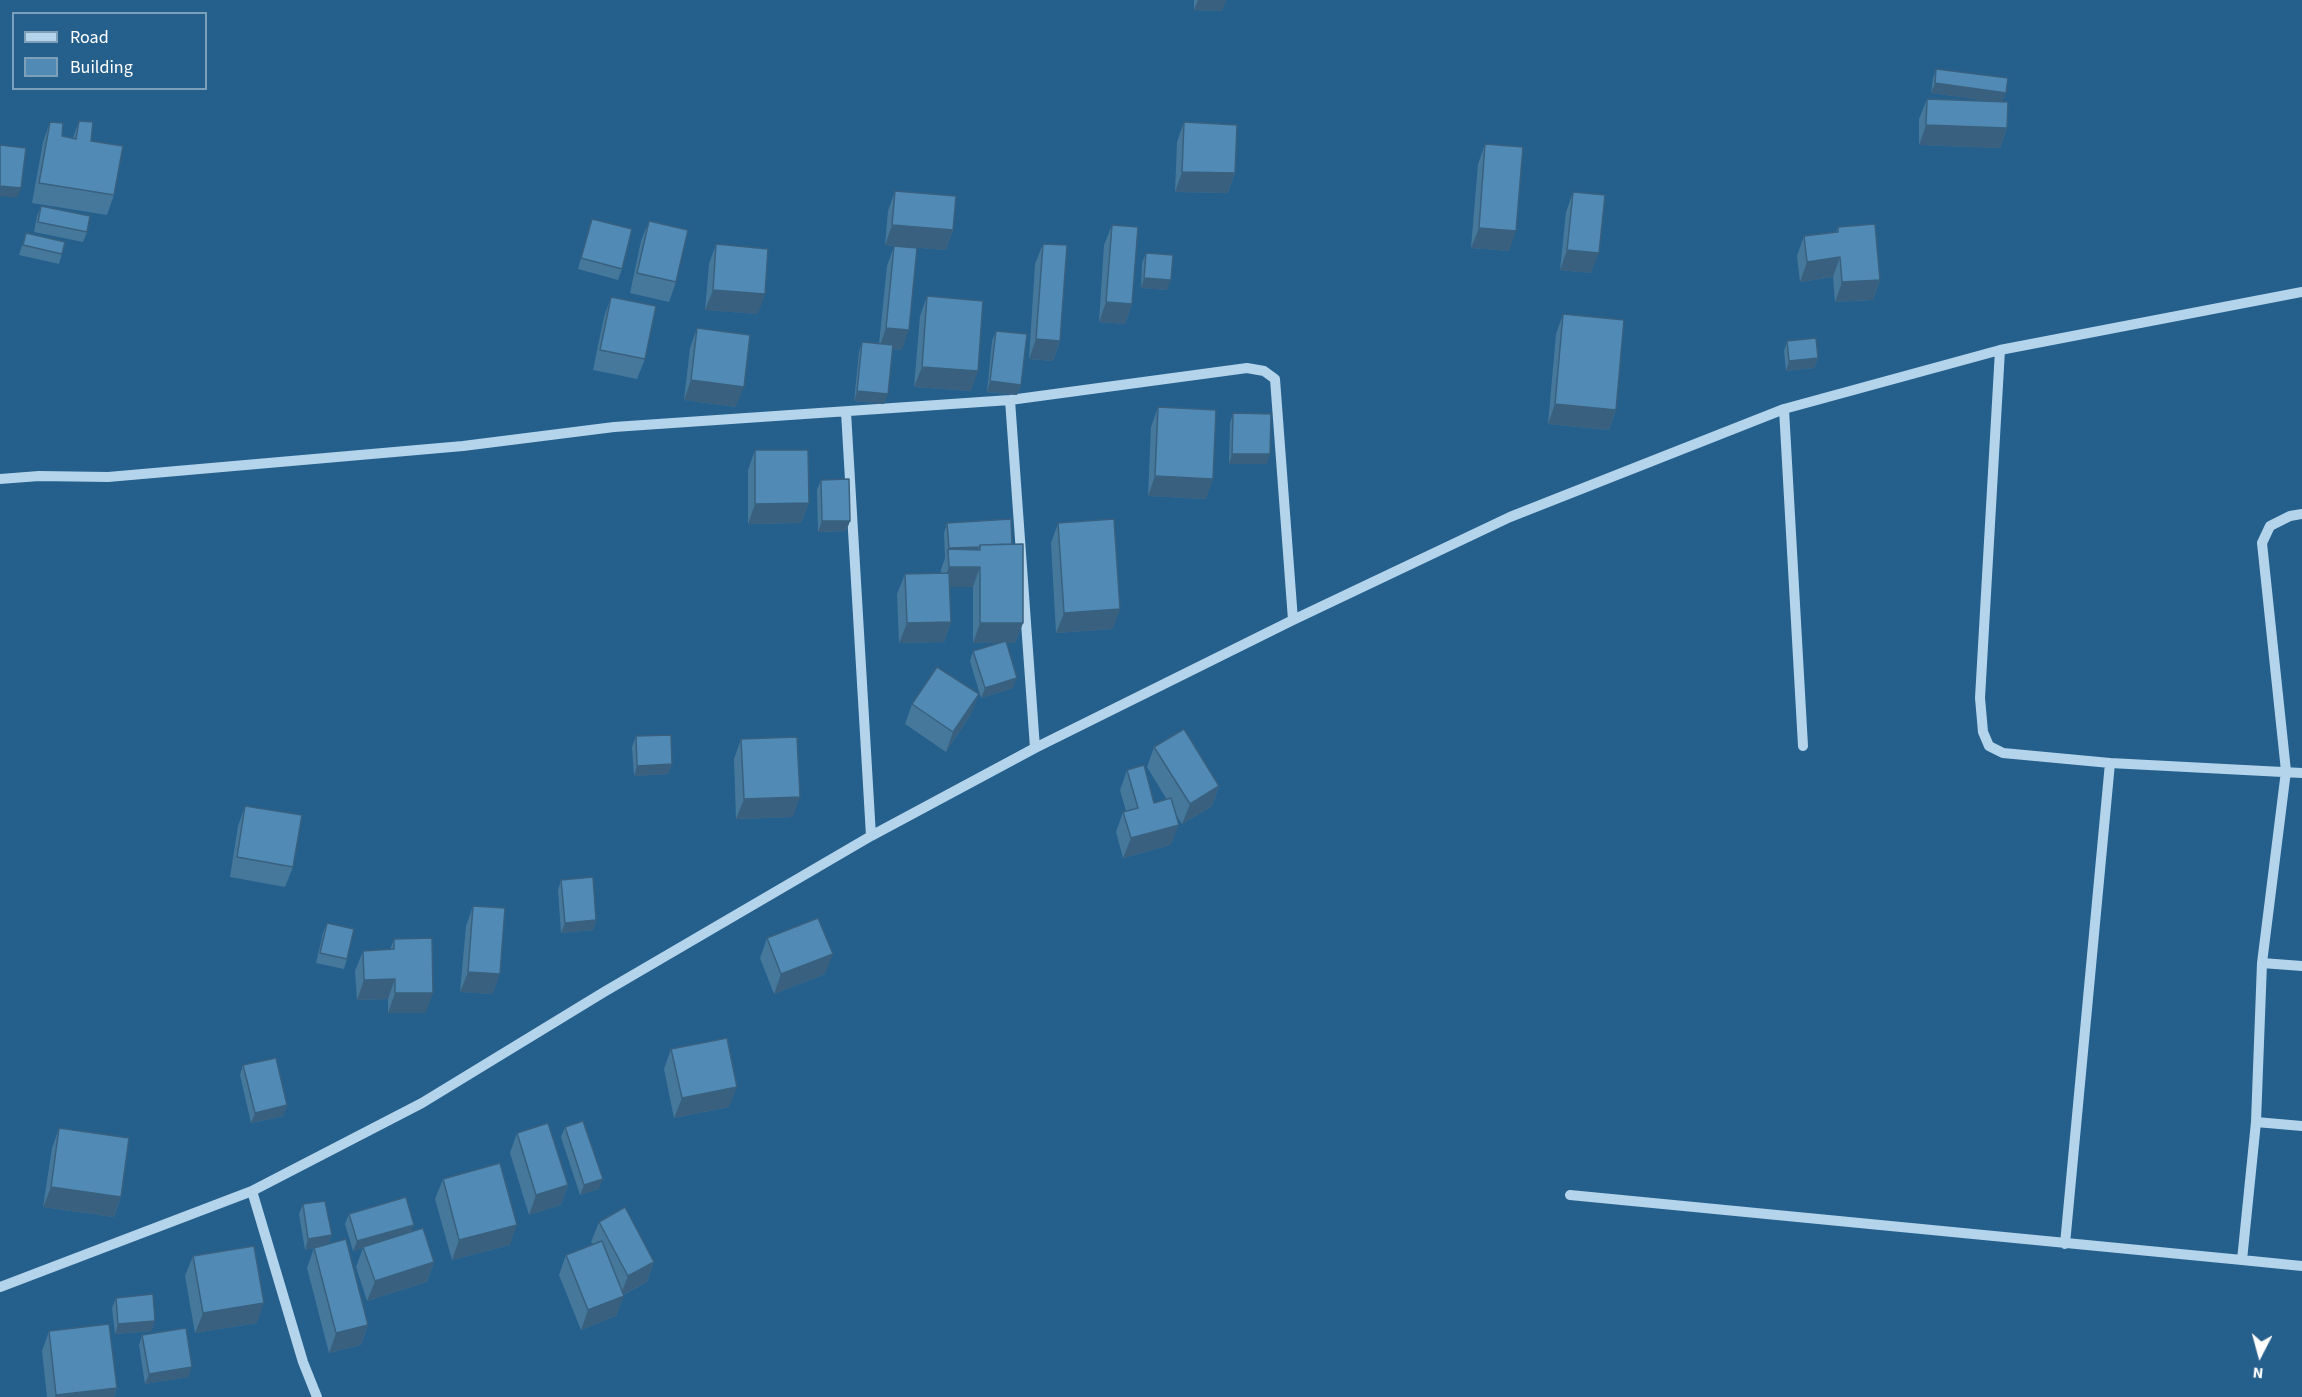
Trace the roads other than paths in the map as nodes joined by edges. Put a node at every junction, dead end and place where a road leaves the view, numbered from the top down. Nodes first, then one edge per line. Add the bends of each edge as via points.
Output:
1 (2302, 292) edge
2 (2000, 350) junction
3 (1010, 400) junction
4 (1784, 410) junction
5 (846, 412) junction
6 (0, 479) edge
7 (2302, 514) edge
8 (1293, 620) junction
9 (1803, 746) dead end
10 (1035, 748) junction
11 (2110, 763) junction
12 (2286, 771) junction
13 (2302, 773) edge
14 (871, 836) junction
15 (2262, 963) junction
16 (2302, 966) edge
17 (2256, 1122) junction
18 (2302, 1126) edge
19 (252, 1191) junction
20 (1570, 1195) dead end
21 (2065, 1244) junction
22 (2242, 1260) junction
23 (2302, 1266) edge
24 (0, 1287) edge
25 (316, 1397) edge

1 - 2 street
2 - 4 street
2 - 11 street via 1980,698 1983,732 1989,746 2003,753
3 - 5 street
3 - 8 street via 1247,368 1264,371 1275,379
3 - 10 street
4 - 8 street via 1510,517
4 - 9 street
5 - 6 street via 614,427 463,446 108,477
5 - 14 street
7 - 12 street via 2270,526 2262,543
8 - 10 street
10 - 14 street
11 - 12 street
11 - 21 street
12 - 13 street
12 - 15 street
14 - 19 street via 422,1103
15 - 16 street
15 - 17 street
17 - 18 street
17 - 22 street
19 - 24 street
19 - 25 street
20 - 21 street
21 - 22 street
22 - 23 street

